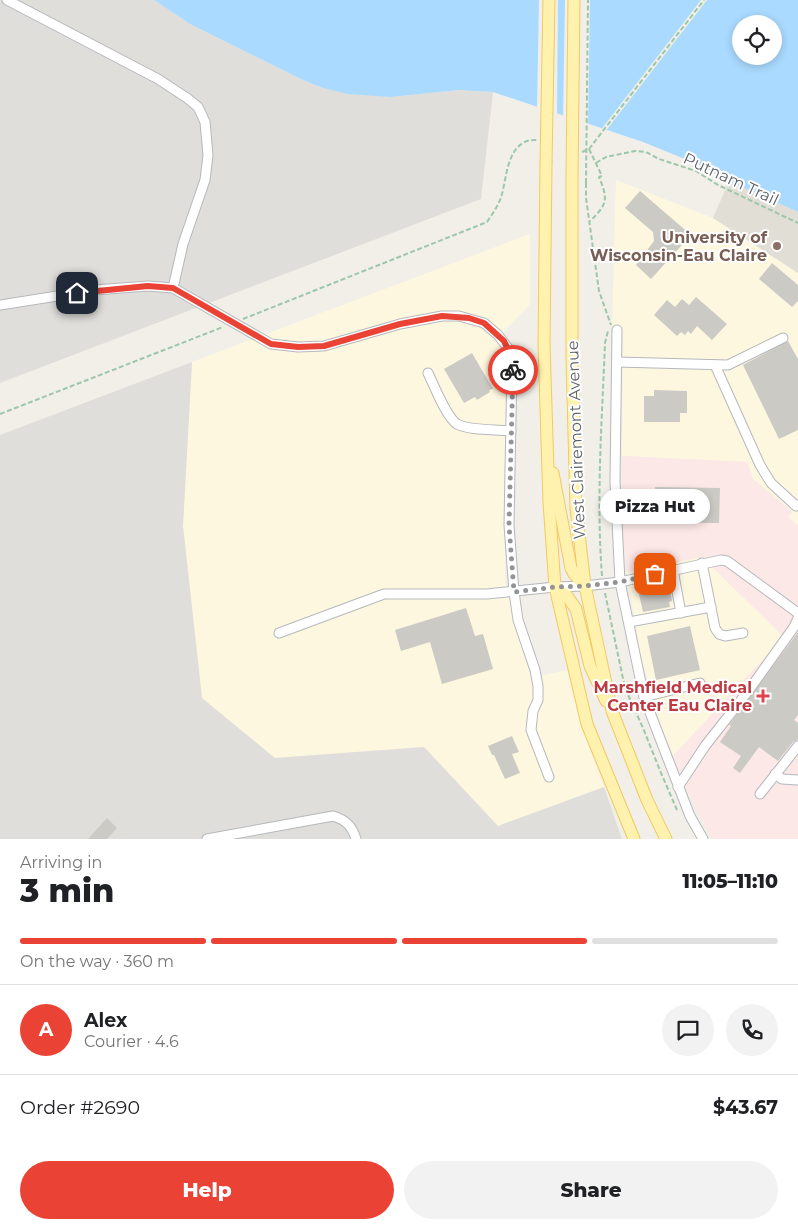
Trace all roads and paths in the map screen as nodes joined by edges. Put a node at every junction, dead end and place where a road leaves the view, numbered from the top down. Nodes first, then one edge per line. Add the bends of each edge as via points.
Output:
1 (7, 0) edge
2 (549, 0) edge
3 (574, 0) edge
4 (588, 0) edge
5 (704, 0) edge
6 (542, 141) dead end
7 (590, 148) junction
8 (579, 153) dead end
9 (596, 163) junction
10 (590, 221) junction
11 (487, 222) dead end
12 (798, 223) edge
13 (173, 288) junction
14 (0, 305) edge
15 (614, 327) joint
16 (783, 338) dead end
17 (617, 362) junction
18 (715, 365) junction
19 (428, 373) dead end
20 (511, 431) junction
21 (547, 444) junction
22 (798, 505) edge
23 (702, 563) junction
24 (673, 570) junction
25 (620, 582) junction
26 (585, 586) junction
27 (555, 587) junction
28 (514, 592) junction
29 (711, 607) junction
30 (681, 613) junction
31 (798, 613) edge
32 (798, 618) edge
33 (629, 622) junction
34 (279, 633) dead end
35 (743, 633) dead end
36 (700, 683) dead end
37 (644, 697) junction
38 (612, 711) junction
39 (798, 746) edge
40 (775, 774) junction
41 (549, 777) dead end
42 (798, 780) edge
43 (678, 787) junction
44 (760, 794) dead end
45 (207, 839) edge
46 (356, 839) edge
47 (634, 839) edge
48 (666, 839) edge
49 (703, 839) edge

1 - 13 street via 158,79 198,107 205,122 208,155 205,180 183,244
2 - 21 main road, West Clairemont Avenue, bridge via 544,345
3 - 26 main road, West Clairemont Avenue, bridge via 572,358 576,508
4 - 10 path, bridge via 586,184
5 - 7 path
6 - 11 path via 532,140 515,150 502,194
7 - 8 path
7 - 9 path
9 - 10 path via 605,203
9 - 12 path, Putnam Trail via 606,157 646,152 696,171
10 - 15 path via 599,291
13 - 14 street via 148,286 95,290
13 - 20 street via 271,344 324,346 400,324 442,316 484,323 504,341 510,354 513,372
15 - 17 street
16 - 18 street via 735,363
17 - 18 street
17 - 25 street via 616,481
18 - 22 street via 760,465 780,493
19 - 20 street via 456,423 470,428
20 - 28 street via 509,525
21 - 26 main road via 571,568
21 - 27 main road, West Clairemont Avenue
23 - 24 street
23 - 29 street
23 - 31 street via 727,562
24 - 25 street
24 - 30 street
25 - 26 street
25 - 33 street
26 - 27 street
26 - 38 main road, West Clairemont Avenue
27 - 28 street
27 - 38 main road via 576,609 590,666
27 - 47 main road, West Clairemont Avenue via 588,724
28 - 34 street via 384,594
28 - 41 street via 518,620 538,686 532,730
29 - 30 street
29 - 35 street via 719,634
30 - 33 street
32 - 43 street
33 - 37 street
36 - 37 street
37 - 43 street
38 - 48 main road, West Clairemont Avenue
39 - 40 street
40 - 42 street via 782,779
40 - 44 street
43 - 49 street
45 - 46 street via 333,816 343,819 353,829

